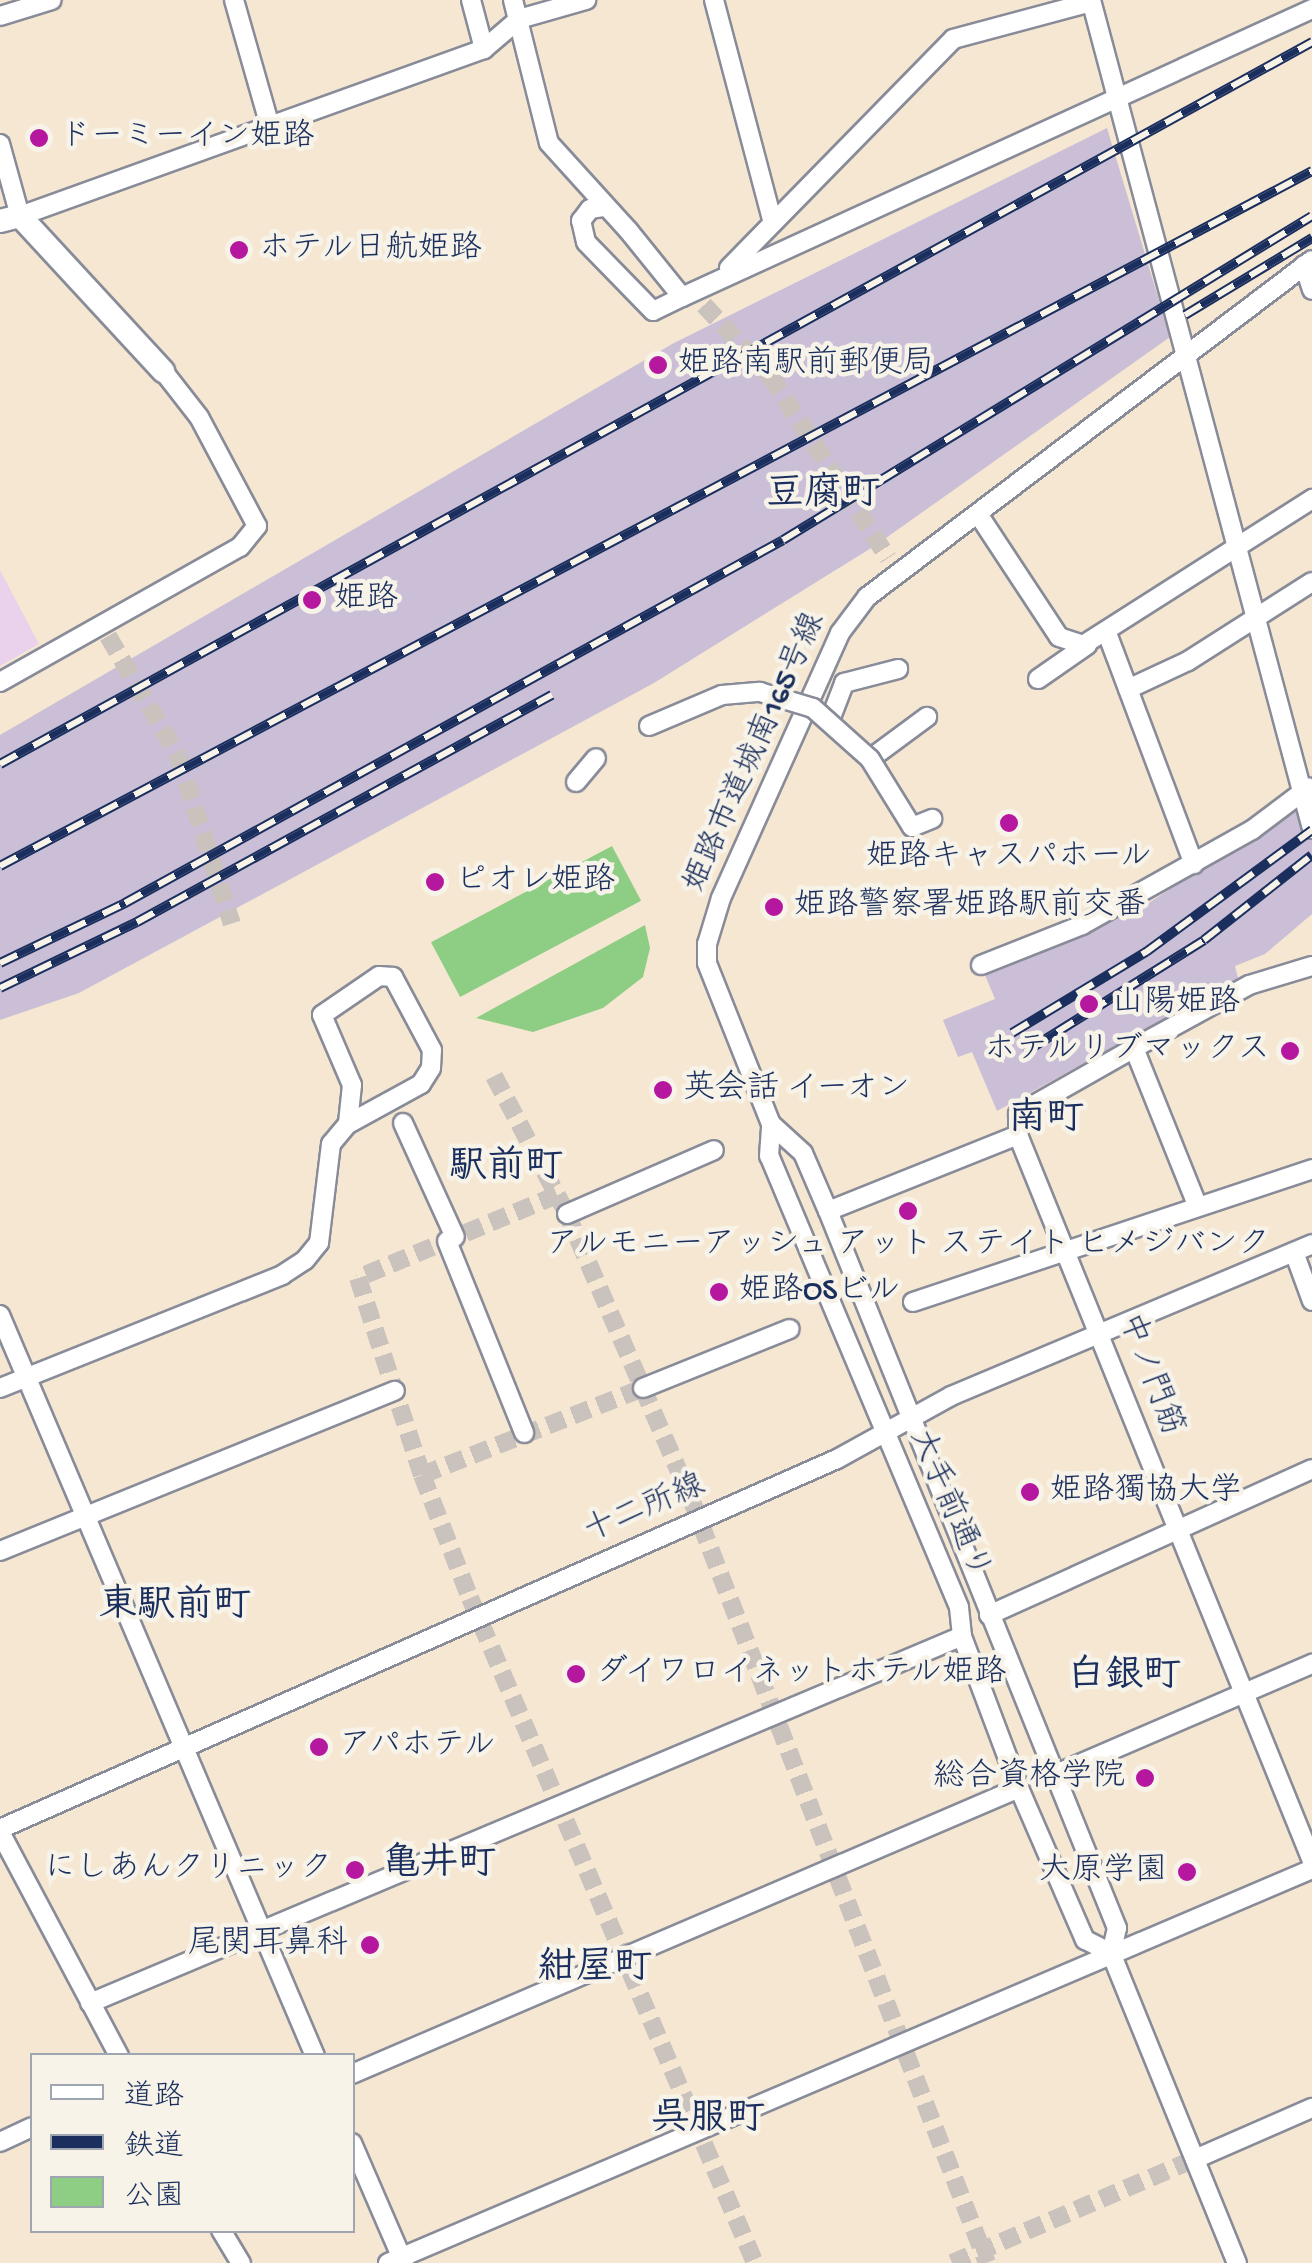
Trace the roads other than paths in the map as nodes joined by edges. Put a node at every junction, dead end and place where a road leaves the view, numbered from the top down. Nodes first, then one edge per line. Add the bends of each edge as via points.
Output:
1 (52, 0) edge
2 (234, 0) edge
3 (470, 0) edge
4 (513, 0) edge
5 (586, 0) edge
6 (714, 0) edge
7 (1091, 1) edge
8 (1312, 10) edge
9 (0, 16) edge
10 (518, 19) junction
11 (484, 49) junction
12 (1118, 102) junction
13 (270, 126) junction
14 (0, 144) edge
15 (605, 207) junction
16 (10, 219) edge
17 (772, 219) junction
18 (1308, 262) edge
19 (722, 276) junction
20 (1312, 290) edge
21 (682, 297) junction
22 (1185, 350) junction
23 (164, 372) joint
24 (1312, 499) edge
25 (978, 514) junction
26 (1238, 549) junction
27 (1312, 582) edge
28 (1259, 614) junction
29 (1099, 638) junction
30 (898, 668) dead end
31 (1038, 679) dead end
32 (0, 682) edge
33 (1128, 689) junction
34 (927, 717) dead end
35 (830, 720) junction
36 (649, 726) dead end
37 (596, 758) dead end
38 (870, 758) junction
39 (576, 782) dead end
40 (1307, 789) edge
41 (932, 819) dead end
42 (1312, 829) edge
43 (1194, 864) junction
44 (712, 923) joint
45 (981, 965) dead end
46 (1312, 966) edge
47 (1134, 1048) junction
48 (348, 1124) junction
49 (403, 1124) dead end
50 (771, 1124) junction
51 (1018, 1135) junction
52 (714, 1150) dead end
53 (1312, 1169) edge
54 (1196, 1205) junction
55 (828, 1211) junction
56 (567, 1214) tunnel mouth
57 (1312, 1244) edge
58 (1067, 1251) junction
59 (1294, 1252) junction
60 (1312, 1301) edge
61 (912, 1302) dead end
62 (0, 1315) edge
63 (790, 1329) dead end
64 (1101, 1334) junction
65 (26, 1378) junction
66 (0, 1388) edge
67 (643, 1388) tunnel mouth
68 (395, 1392) dead end
69 (912, 1416) junction
70 (524, 1432) dead end
71 (884, 1432) junction
72 (1312, 1469) edge
73 (88, 1515) junction
74 (1176, 1528) junction
75 (0, 1550) edge
76 (989, 1615) junction
77 (962, 1636) junction
78 (1312, 1664) edge
79 (1244, 1693) junction
80 (186, 1745) junction
81 (1056, 1774) junction
82 (1019, 1788) junction
83 (0, 1830) edge
84 (1312, 1861) edge
85 (1312, 1868) edge
86 (263, 1930) junction
87 (1111, 1953) junction
88 (90, 2002) junction
89 (117, 2053) edge
90 (314, 2053) edge
91 (355, 2073) edge
92 (1312, 2108) edge
93 (30, 2128) edge
94 (0, 2142) edge
95 (355, 2151) edge
96 (1194, 2159) junction
97 (223, 2233) edge
98 (398, 2261) edge
99 (240, 2263) edge
100 (1236, 2263) edge

1 - 9 street
2 - 13 street
3 - 11 street
4 - 10 street
5 - 10 street
6 - 17 street
7 - 12 street
7 - 17 street via 953,38
8 - 12 street
10 - 11 street
10 - 15 street via 549,143
11 - 13 street
12 - 19 street
12 - 22 street
13 - 16 street
14 - 16 street
15 - 21 street
15 - 21 street via 590,209 581,221 586,242 653,311
16 - 23 main road
17 - 19 street
18 - 20 street
18 - 22 street
19 - 21 street
22 - 25 street
22 - 26 street
23 - 32 street via 198,417 257,526 240,548
24 - 26 street
25 - 29 street via 1055,632 1072,645
25 - 44 street, 姫路市道城南165号線 via 856,608
26 - 28 street
26 - 29 street
27 - 28 street
28 - 33 street via 1188,661
28 - 40 street
29 - 31 street
29 - 33 street
30 - 35 street via 844,683
33 - 43 street
34 - 38 street
35 - 36 street, bridge via 760,692 719,687
35 - 38 street, bridge
37 - 39 street
38 - 41 street, bridge via 912,826
40 - 42 street
40 - 43 street
43 - 45 street via 1082,926
44 - 50 street, 大手前通り via 707,963
46 - 47 street via 1248,984
47 - 51 street via 1018,1114
47 - 54 street
48 - 48 street via 352,1085 322,1015 379,976 393,978 432,1050 431,1068 421,1084
48 - 65 street via 325,1159 319,1242 296,1267
49 - 70 street
50 - 55 street, 大手前通り via 803,1154
50 - 71 street, 大手前通り via 769,1156
51 - 55 street
51 - 58 street, 中ノ門筋
52 - 56 street
53 - 54 street
54 - 58 street
55 - 69 street, 大手前通り
57 - 59 street, 十二所線
58 - 61 street
58 - 64 street, 中ノ門筋
59 - 60 street
59 - 64 street, 十二所線
62 - 65 street
63 - 67 street
64 - 69 street, 十二所線
64 - 74 street, 中ノ門筋
65 - 66 street
65 - 73 street
68 - 73 street
69 - 71 street, 十二所線
69 - 76 street, 大手前通り
71 - 77 street, 大手前通り via 959,1607
71 - 80 street, 十二所線 via 837,1459
72 - 74 street
73 - 75 street
73 - 80 street
74 - 76 street
74 - 79 street, 中ノ門筋
76 - 81 street, 大手前通り
77 - 82 street, 大手前通り
77 - 86 street
78 - 79 street
79 - 81 street
79 - 84 street, 中ノ門筋
80 - 83 street, 十二所線
80 - 86 street
81 - 87 street, 大手前通り via 1117,1928
82 - 87 street, 大手前通り via 1084,1940
82 - 91 street
83 - 88 street
85 - 87 street
86 - 88 street
86 - 90 street
87 - 96 street, 大手前通り
87 - 98 street
88 - 89 street
92 - 96 street
93 - 94 street
95 - 98 street
96 - 100 street, 大手前通り
97 - 99 street

